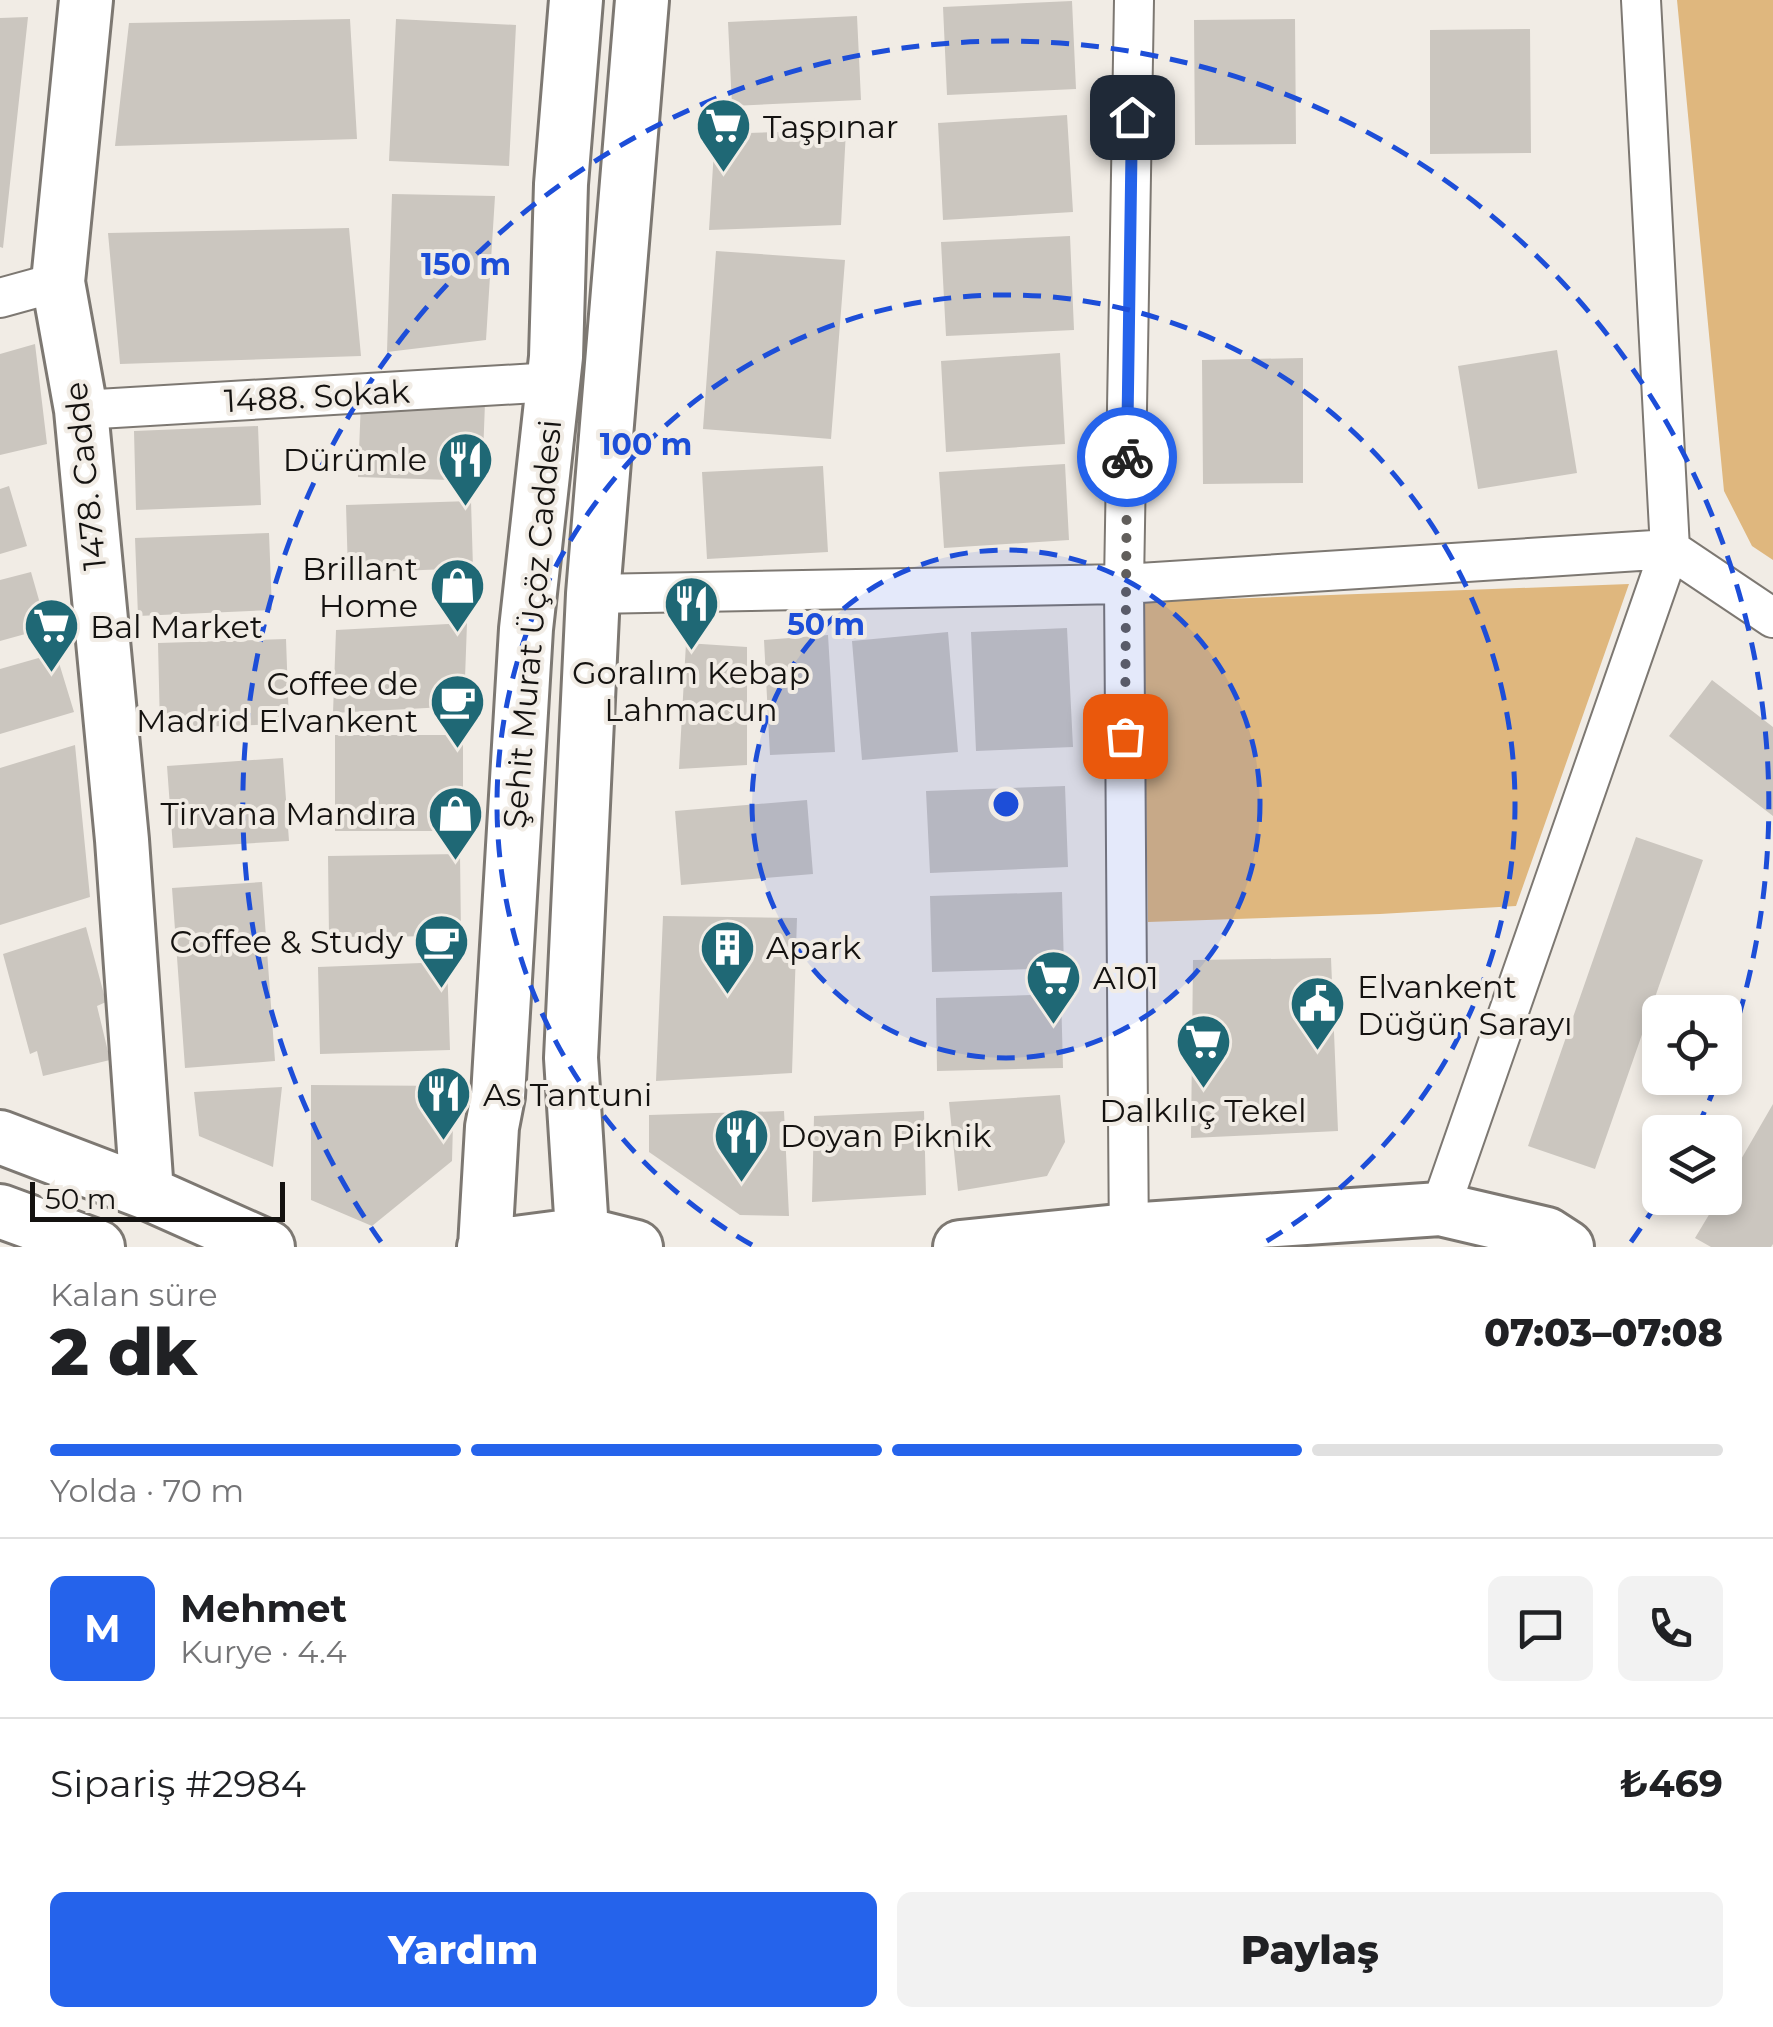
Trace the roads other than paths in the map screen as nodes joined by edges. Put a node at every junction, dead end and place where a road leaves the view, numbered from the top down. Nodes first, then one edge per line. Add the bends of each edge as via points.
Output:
1 (86, 0) edge
2 (576, 0) edge
3 (642, 0) edge
4 (1134, 0) edge
5 (1640, 0) edge
6 (58, 282) junction
7 (0, 298) edge
8 (553, 382) junction
9 (81, 410) junction
10 (1670, 549) junction
11 (1124, 584) junction
12 (593, 594) junction
13 (1773, 618) edge
14 (0, 1137) edge
15 (148, 1193) junction
16 (1440, 1209) junction
17 (0, 1211) edge
18 (1128, 1239) edge
19 (583, 1240) edge
20 (98, 1247) edge
21 (268, 1247) edge
22 (485, 1247) edge
23 (636, 1247) edge
24 (960, 1247) edge
25 (1567, 1247) edge

1 - 6 main road, 1478. Cadde
2 - 8 main road, Şehit Murat Üçöz Caddesi
3 - 12 main road, Şehit Murat Üçöz Caddesi
4 - 11 street
5 - 10 street
6 - 7 street
6 - 9 main road, 1478. Cadde
8 - 9 street, 1488. Sokak
8 - 22 main road, Şehit Murat Üçöz Caddesi via 526,629
9 - 15 main road, 1478. Cadde
10 - 11 street
10 - 13 street
10 - 16 street
11 - 12 street
11 - 18 street
12 - 19 main road, Şehit Murat Üçöz Caddesi via 571,1058
14 - 15 main road
15 - 21 main road
16 - 18 main road
16 - 25 main road via 1548,1234
17 - 20 main road
18 - 24 main road
19 - 22 main road
19 - 23 main road

